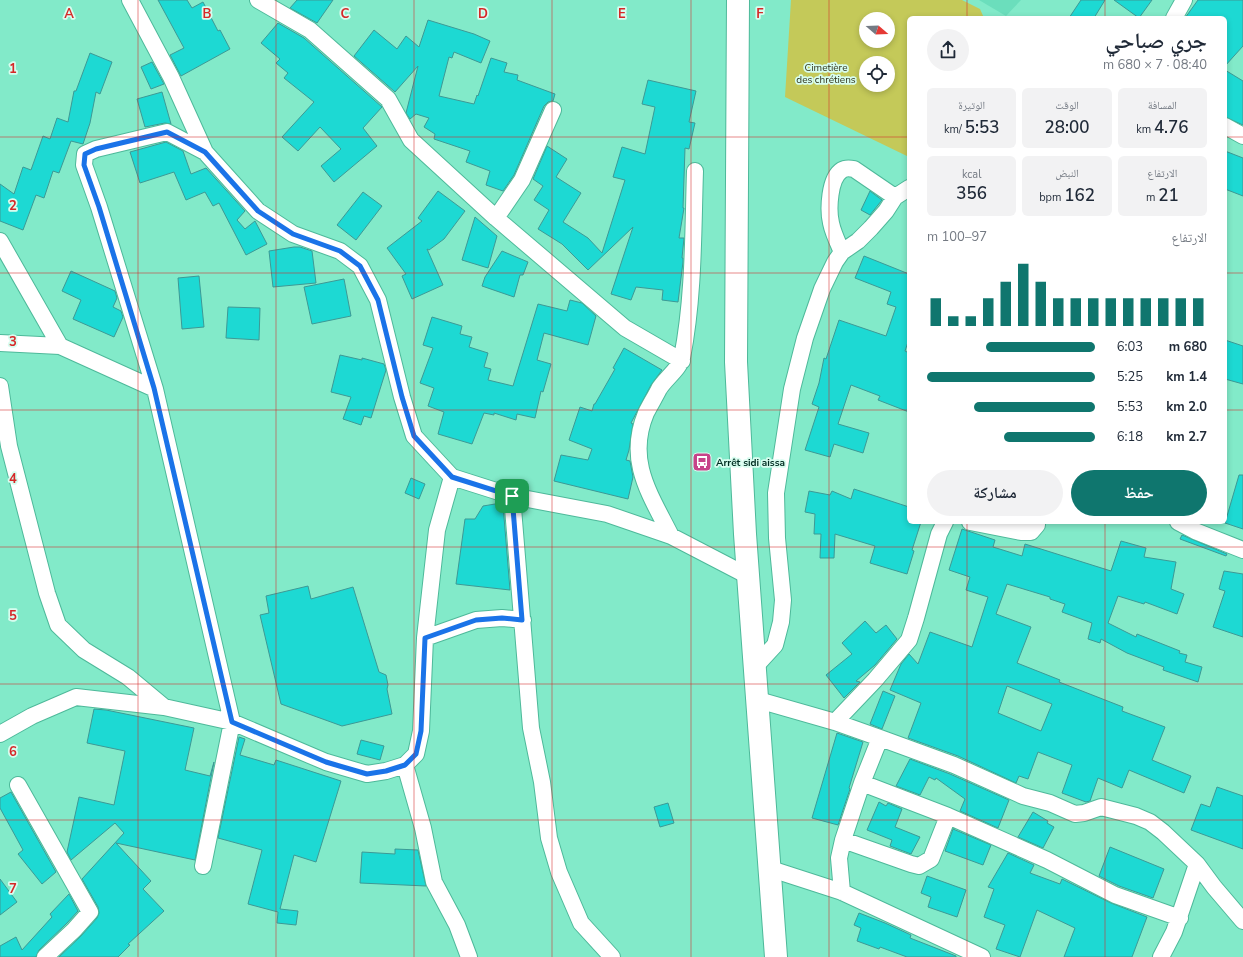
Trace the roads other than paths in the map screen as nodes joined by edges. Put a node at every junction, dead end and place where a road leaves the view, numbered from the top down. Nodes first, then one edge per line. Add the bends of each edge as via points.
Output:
1 (130, 0) edge
2 (258, 0) edge
3 (738, 0) edge
4 (1184, 0) edge
5 (1175, 16) edge
6 (553, 110) dead end
7 (1227, 127) edge
8 (1243, 136) edge
9 (205, 152) junction
10 (695, 171) dead end
11 (907, 189) edge
12 (895, 197) junction
13 (496, 218) junction
14 (0, 241) edge
15 (842, 252) junction
16 (0, 344) edge
17 (60, 346) junction
18 (682, 361) junction
19 (0, 386) edge
20 (154, 388) junction
21 (4, 432) edge
22 (452, 477) junction
23 (512, 496) junction
24 (944, 524) edge
25 (980, 524) edge
26 (1037, 524) edge
27 (1182, 524) edge
28 (671, 536) junction
29 (1243, 550) edge
30 (748, 576) junction
31 (522, 620) junction
32 (425, 638) junction
33 (754, 668) junction
34 (758, 700) junction
35 (164, 707) junction
36 (232, 722) junction
37 (835, 722) junction
38 (0, 734) edge
39 (880, 738) junction
40 (405, 765) junction
41 (862, 784) junction
42 (18, 785) dead end
43 (948, 816) junction
44 (843, 840) junction
45 (1197, 864) junction
46 (203, 866) dead end
47 (771, 869) junction
48 (842, 892) junction
49 (1180, 918) junction
50 (1243, 921) edge
51 (963, 953) edge
52 (45, 957) edge
53 (469, 957) edge
54 (612, 957) edge
55 (776, 957) edge
56 (982, 957) edge
57 (1161, 957) edge

1 - 9 street via 171,77
2 - 13 street via 310,30 388,99 411,140
3 - 30 main road via 736,362
4 - 5 street
6 - 13 street via 522,180
7 - 8 street
9 - 20 street via 167,132 85,154 84,165
9 - 22 street via 258,211 293,234 340,251 360,266 378,300 414,436
10 - 18 street via 690,306
11 - 12 street
12 - 15 street via 871,228
12 - 15 street via 854,169 842,170 834,178 830,214 832,229
13 - 18 street via 625,328
14 - 17 street
15 - 33 street via 822,288 792,388 776,493 783,600 781,622 775,645
16 - 17 street
17 - 20 street
18 - 28 street via 661,385 646,413 640,432 638,453 641,473 648,492
19 - 21 street
20 - 36 street
21 - 35 street via 58,625 84,650 128,677
22 - 23 street
22 - 32 street via 437,530
23 - 28 street via 607,514
23 - 31 street
24 - 37 street via 909,640
25 - 26 street via 1031,532
27 - 29 street
28 - 30 street
30 - 33 main road
31 - 32 street via 476,620
31 - 54 street via 531,728 542,782 549,838 559,872 581,923
32 - 40 street via 421,731 416,754
33 - 34 main road
34 - 37 street
34 - 47 main road
35 - 36 street
35 - 38 street via 76,697 32,716
36 - 40 street via 326,762 367,774
36 - 46 street
37 - 39 street
39 - 41 street
39 - 45 street via 954,765 1023,796 1050,803 1075,814 1102,807 1136,816 1163,832
40 - 53 street via 423,828 434,882 457,925
41 - 43 street
41 - 44 street
42 - 52 street via 90,912
43 - 44 street via 932,859 919,866
43 - 49 street via 1047,860 1115,895
44 - 48 street via 839,858
45 - 49 street
45 - 50 street
47 - 48 street
47 - 55 main road
48 - 51 street
49 - 57 street
51 - 56 street

